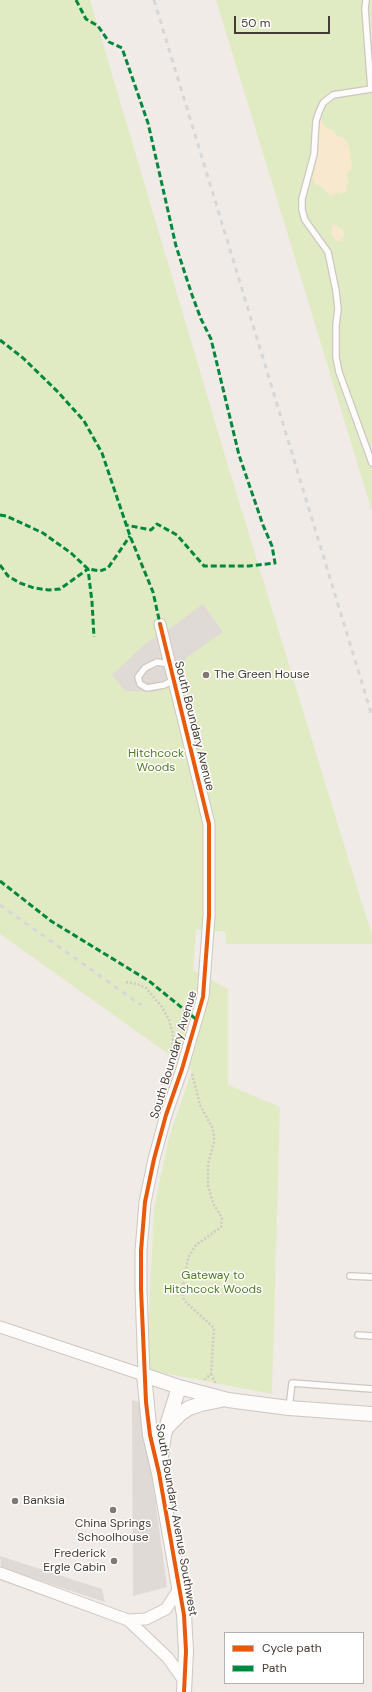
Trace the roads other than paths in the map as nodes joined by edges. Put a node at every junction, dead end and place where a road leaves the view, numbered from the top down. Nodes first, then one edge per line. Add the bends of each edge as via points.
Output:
1 (366, 0) edge
2 (372, 90) edge
3 (372, 463) edge
4 (160, 624) dead end
5 (169, 664) junction
6 (174, 680) junction
7 (350, 1276) dead end
8 (372, 1277) edge
9 (0, 1327) edge
10 (358, 1336) dead end
11 (372, 1336) edge
12 (144, 1375) junction
13 (179, 1387) junction
14 (372, 1389) edge
15 (228, 1400) junction
16 (289, 1408) junction
17 (372, 1414) edge
18 (167, 1426) junction
19 (158, 1473) junction
20 (0, 1573) edge
21 (179, 1589) junction
22 (128, 1620) junction
23 (185, 1687) edge

1 - 2 lane via 364,9
2 - 3 lane via 333,95 323,103 316,121 314,154 302,199 302,210 305,220 328,252 338,309 336,357 339,372
4 - 5 street, South Boundary Avenue
5 - 6 street, South Boundary Avenue
5 - 6 lane via 156,662 145,668 138,677 140,684 147,688
6 - 12 street, South Boundary Avenue via 209,824 209,916 203,997 166,1115 145,1202 141,1266
7 - 8 lane
9 - 12 street
10 - 11 lane
12 - 13 street
12 - 19 street, South Boundary Avenue Southwest via 150,1435
13 - 15 street
13 - 18 street
14 - 16 lane via 292,1383
15 - 16 street
15 - 18 street via 189,1408
16 - 17 street
18 - 19 street
19 - 21 street, South Boundary Avenue Southwest
20 - 22 street
21 - 22 street via 166,1609 146,1619
21 - 23 street, South Boundary Avenue Southwest via 184,1622
22 - 23 street via 168,1658

